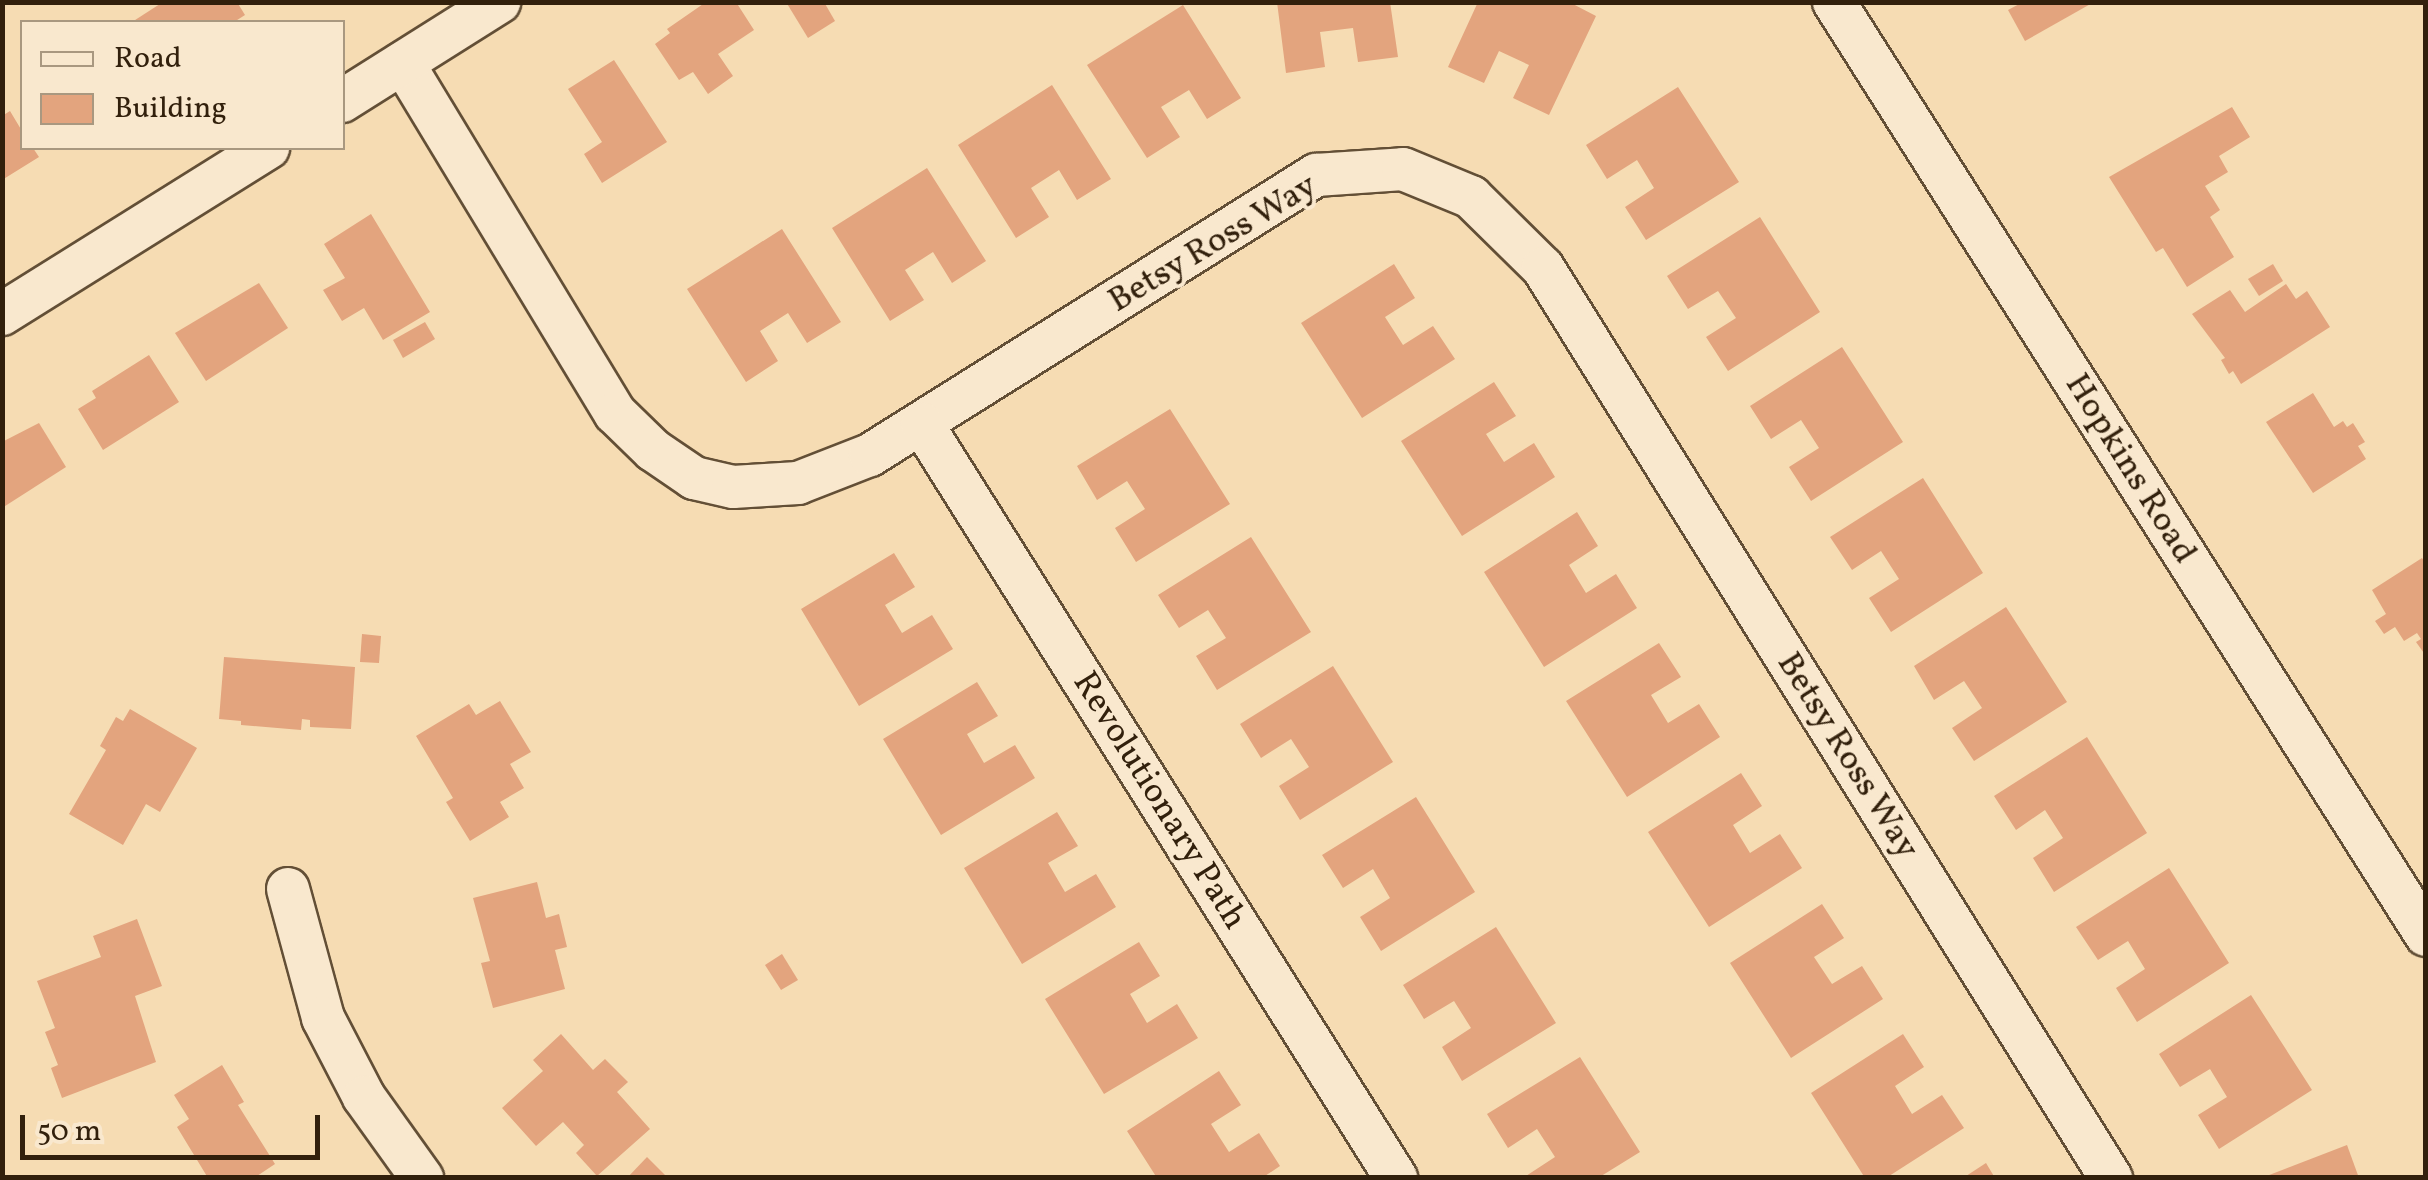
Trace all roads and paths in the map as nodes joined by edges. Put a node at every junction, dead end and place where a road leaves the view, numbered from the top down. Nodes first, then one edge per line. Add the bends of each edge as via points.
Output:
1 (500, 2) edge
2 (1834, 2) edge
3 (403, 63) junction
4 (345, 99) edge
5 (265, 150) edge
6 (2, 314) edge
7 (922, 424) junction
8 (288, 889) dead end
9 (2426, 935) edge
10 (422, 1178) edge
11 (1396, 1178) edge
12 (2111, 1178) edge

1 - 3 street
2 - 9 street, Hopkins Road
3 - 4 street
3 - 7 street, Betsy Ross Way via 615,414 653,450 694,478 733,488 798,483 870,455
5 - 6 street
7 - 11 street, Revolutionary Path
7 - 12 street, Betsy Ross Way via 1316,176 1403,168 1471,197 1543,268
8 - 10 street via 323,1018 364,1097

